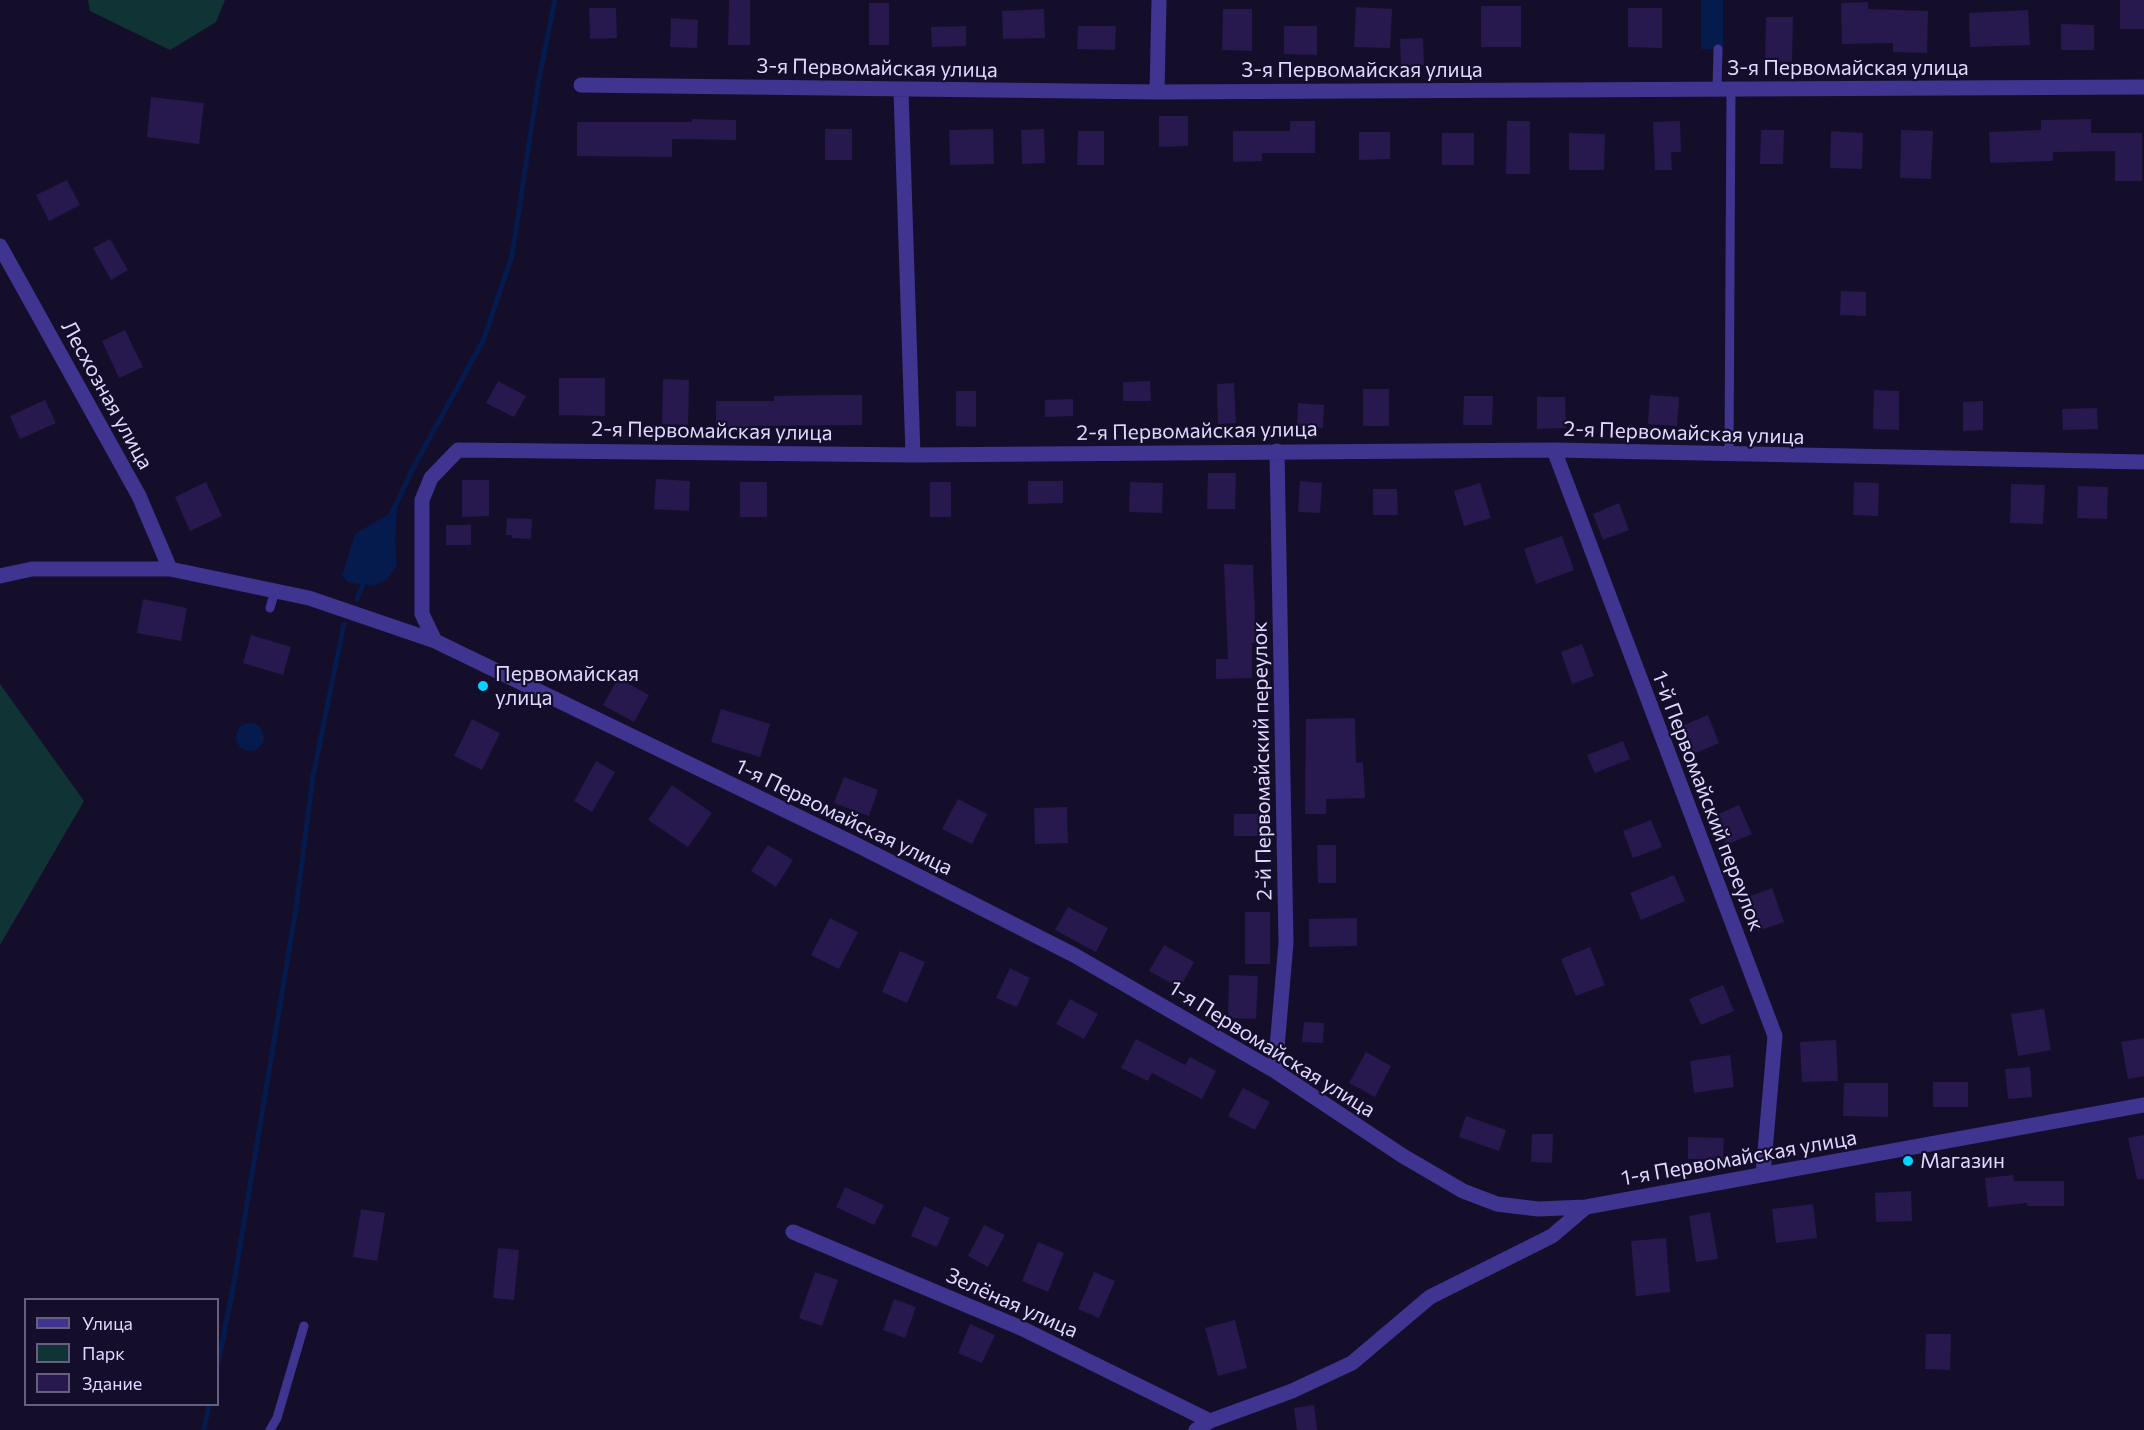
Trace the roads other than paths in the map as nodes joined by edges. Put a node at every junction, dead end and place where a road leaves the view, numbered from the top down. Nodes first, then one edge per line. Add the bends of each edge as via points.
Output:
1 (1159, 0) edge
2 (1718, 49) dead end
3 (581, 85) dead end
4 (2144, 87) edge
5 (1724, 89) junction
6 (901, 91) junction
7 (1157, 92) junction
8 (0, 246) edge
9 (1554, 450) junction
10 (1277, 451) junction
11 (913, 455) junction
12 (1729, 455) junction
13 (2144, 462) edge
14 (171, 569) junction
15 (0, 576) edge
16 (276, 591) junction
17 (270, 608) dead end
18 (435, 641) junction
19 (1275, 1071) junction
20 (2144, 1105) edge
21 (1763, 1174) junction
22 (1586, 1207) junction
23 (793, 1232) dead end
24 (303, 1326) dead end
25 (1210, 1421) junction
26 (270, 1430) edge
27 (1196, 1430) edge

1 - 7 street
2 - 5 lane
3 - 6 street, 3-я Первомайская улица
4 - 5 street, 3-я Первомайская улица
5 - 7 street, 3-я Первомайская улица
5 - 12 lane
6 - 7 street, 3-я Первомайская улица
6 - 11 street
8 - 14 street, Лесхозная улица via 139,496
9 - 10 street, 2-я Первомайская улица
9 - 12 street, 2-я Первомайская улица
9 - 21 street, 1-й Первомайский переулок via 1774,1036
10 - 11 street, 2-я Первомайская улица
10 - 19 street, 2-й Первомайский переулок via 1286,943
11 - 18 street, 2-я Первомайская улица via 458,450 431,478 422,500 422,614
12 - 13 street, 2-я Первомайская улица
14 - 15 street, 1-я Первомайская улица via 32,569
14 - 16 street, 1-я Первомайская улица
16 - 17 lane
16 - 18 street, 1-я Первомайская улица via 309,598
18 - 19 street, 1-я Первомайская улица via 859,846 1074,955
19 - 22 street, 1-я Первомайская улица via 1463,1191 1497,1204 1538,1209
20 - 21 street, 1-я Первомайская улица
21 - 22 street, 1-я Первомайская улица
22 - 25 street via 1552,1236 1430,1297 1352,1363 1292,1391
23 - 25 street, Зелёная улица via 1021,1328
24 - 26 lane via 277,1418
25 - 27 street

